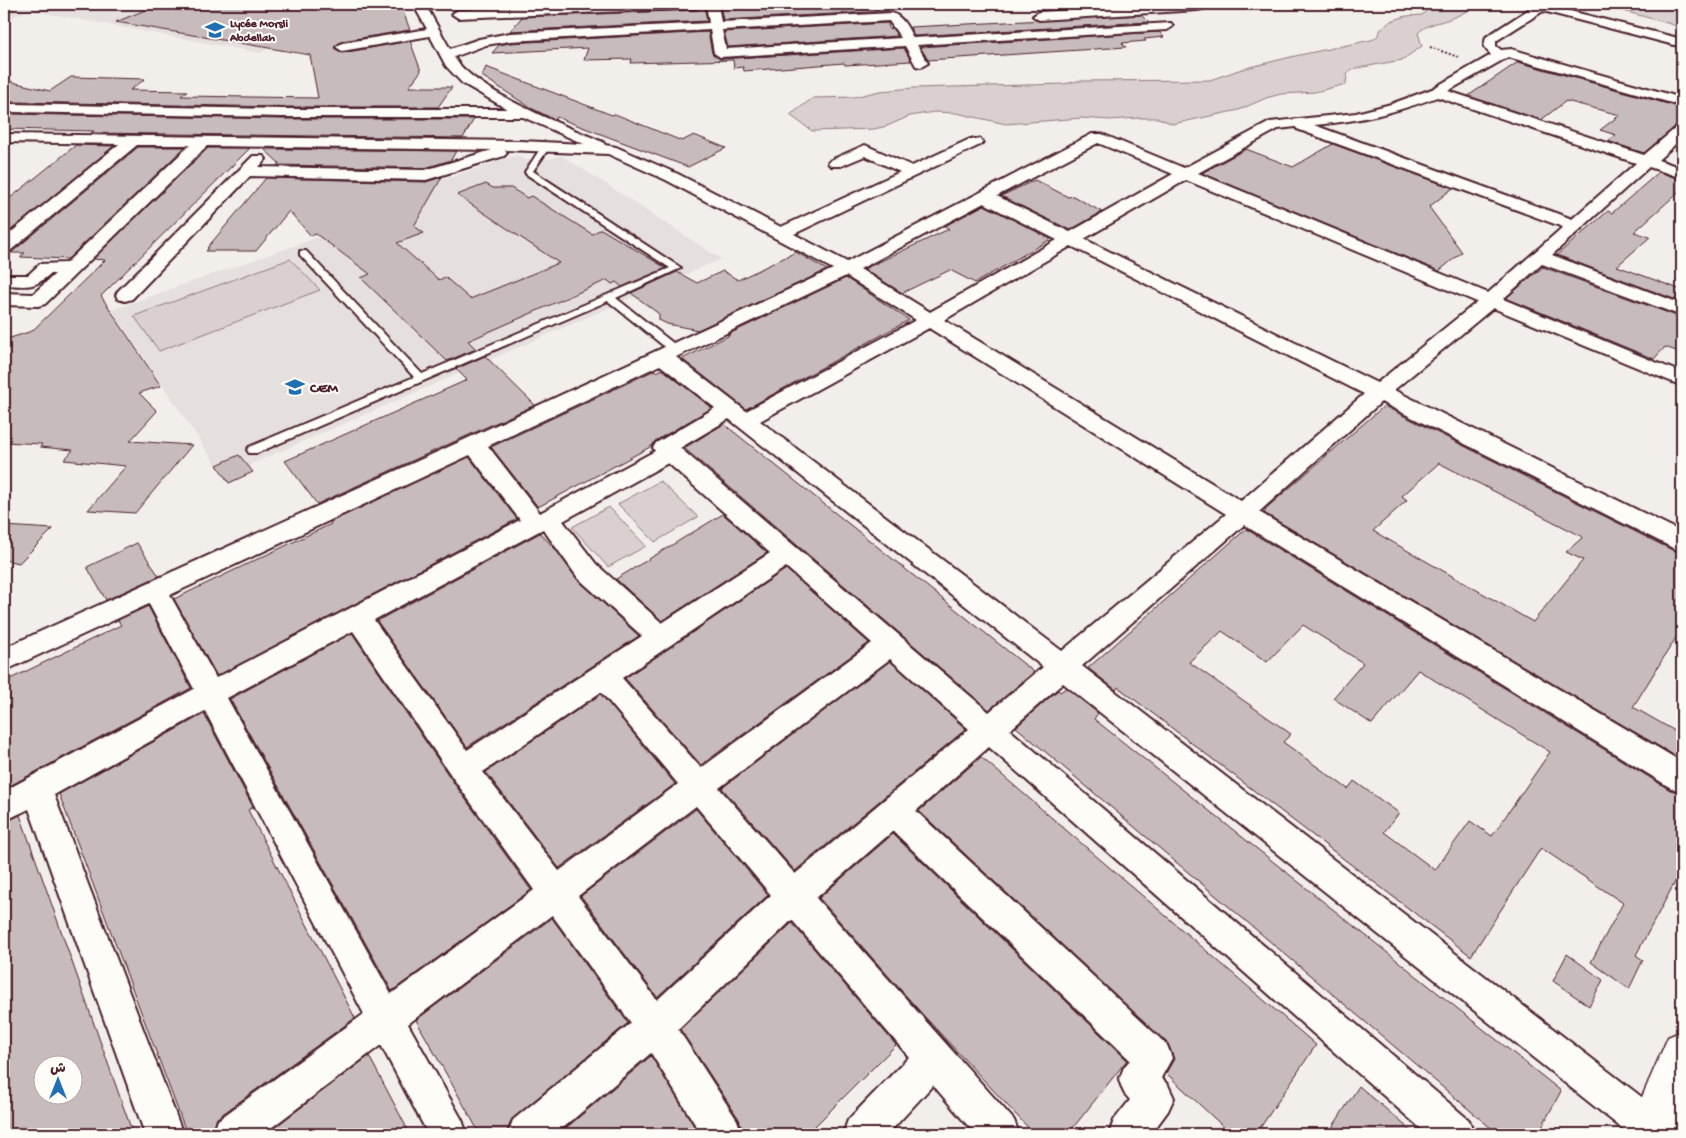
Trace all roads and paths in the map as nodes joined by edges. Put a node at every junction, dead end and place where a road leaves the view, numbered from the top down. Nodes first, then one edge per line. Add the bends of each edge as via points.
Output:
1 (419, 4) edge
2 (697, 4) edge
3 (712, 4) edge
4 (1209, 4) edge
5 (629, 5) edge
6 (832, 6) dead end
7 (568, 7) edge
8 (514, 8) edge
9 (460, 9) edge
10 (772, 10) dead end
11 (1028, 17) dead end
12 (1167, 26) dead end
13 (715, 27) junction
14 (434, 32) junction
15 (841, 32) junction
16 (564, 34) junction
17 (628, 36) junction
18 (779, 36) junction
19 (466, 38) junction
20 (909, 41) junction
21 (1682, 43) edge
22 (342, 47) dead end
23 (487, 55) dead end
24 (447, 56) junction
25 (1500, 56) junction
26 (921, 62) dead end
27 (1438, 92) junction
28 (1682, 102) edge
29 (4, 106) edge
30 (282, 113) junction
31 (525, 113) junction
32 (1298, 124) junction
33 (1682, 130) edge
34 (4, 138) edge
35 (133, 140) junction
36 (203, 141) junction
37 (255, 142) junction
38 (275, 142) junction
39 (975, 142) dead end
40 (520, 146) junction
41 (545, 148) junction
42 (611, 150) junction
43 (1649, 162) junction
44 (836, 163) dead end
45 (246, 171) junction
46 (913, 172) junction
47 (1186, 173) junction
48 (1682, 173) edge
49 (985, 197) junction
50 (1576, 226) junction
51 (781, 234) junction
52 (1070, 239) junction
53 (4, 247) edge
54 (303, 253) dead end
55 (1541, 257) junction
56 (70, 269) junction
57 (847, 269) junction
58 (4, 280) edge
59 (125, 295) dead end
60 (609, 297) junction
61 (4, 300) edge
62 (1491, 300) junction
63 (1682, 310) edge
64 (930, 320) junction
65 (667, 352) junction
66 (420, 378) junction
67 (1682, 380) edge
68 (1380, 391) junction
69 (738, 414) junction
70 (474, 444) junction
71 (253, 450) dead end
72 (670, 452) junction
73 (1243, 512) junction
74 (541, 521) junction
75 (1682, 542) edge
76 (787, 554) junction
77 (155, 591) junction
78 (357, 617) junction
79 (661, 638) junction
80 (890, 644) junction
81 (4, 660) edge
82 (1063, 667) junction
83 (604, 676) junction
84 (210, 694) junction
85 (988, 729) junction
86 (463, 769) junction
87 (1682, 778) edge
88 (698, 786) junction
89 (37, 790) junction
90 (4, 807) edge
91 (893, 810) junction
92 (555, 892) junction
93 (793, 897) junction
94 (386, 1019) junction
95 (654, 1026) junction
96 (1682, 1051) edge
97 (934, 1058) junction
98 (1659, 1126) edge
99 (164, 1134) edge
100 (232, 1134) edge
101 (448, 1134) edge
102 (527, 1134) edge
103 (723, 1134) edge
104 (862, 1134) edge
105 (1000, 1134) edge
106 (1128, 1134) edge
107 (1455, 1134) edge

1 - 14 street
2 - 5 street
3 - 13 street
4 - 11 street
5 - 7 street
5 - 17 street
6 - 15 street
7 - 8 street
7 - 16 street
8 - 9 street
9 - 19 street
10 - 18 street
12 - 20 street
13 - 17 street
13 - 18 street
13 - 18 street via 712,44 720,53
14 - 22 street via 369,39
14 - 24 street
15 - 18 street
15 - 18 street
15 - 20 street
15 - 20 street via 892,17 904,24
16 - 17 street
16 - 19 street
19 - 24 street
20 - 26 street
21 - 25 street via 1541,7 1490,40 1490,47
23 - 24 street
24 - 31 street via 452,66 467,80
25 - 27 street
25 - 28 street via 1506,52
27 - 32 street via 1376,113
27 - 43 street
29 - 30 street
30 - 31 street
30 - 37 street
31 - 42 street
32 - 47 street via 1275,125
32 - 50 street
33 - 43 street
34 - 35 street
35 - 36 street
35 - 53 street
36 - 37 street
36 - 56 street
37 - 38 street
38 - 40 street
38 - 45 street
39 - 46 street
40 - 41 street
40 - 45 street via 426,175
41 - 42 street
41 - 60 lane via 529,172 677,268
42 - 51 street via 672,177
43 - 48 street
43 - 50 street
44 - 46 street via 865,150
45 - 59 street
46 - 51 street
47 - 49 street via 1097,137
47 - 52 street
47 - 62 street
49 - 52 street
49 - 57 street
50 - 55 street
51 - 57 street
52 - 64 street
52 - 68 street
54 - 66 lane
55 - 62 street
55 - 63 street
56 - 58 street via 46,268 33,280
56 - 61 street via 38,300
57 - 64 street
57 - 65 street
60 - 65 lane
60 - 66 lane
62 - 67 street
62 - 68 street
64 - 69 street
64 - 73 street
65 - 69 street
65 - 70 street
66 - 71 lane
68 - 73 street
68 - 75 street
69 - 72 street via 664,448
69 - 82 street
70 - 74 street
70 - 77 street
72 - 74 street
72 - 76 street
73 - 82 street
73 - 87 street
74 - 78 street
74 - 79 street via 586,571
76 - 79 street
76 - 80 street
77 - 81 street
77 - 84 street
78 - 84 street
78 - 86 street
79 - 83 street
80 - 85 street
80 - 88 street
82 - 85 street
82 - 98 street
83 - 86 street
83 - 88 street
84 - 89 street
84 - 94 street
85 - 91 street
85 - 107 street
86 - 92 street
88 - 92 street
88 - 93 street
89 - 90 street
89 - 99 street
91 - 93 street
91 - 106 street via 1154,1058 1137,1080 1155,1098
92 - 94 street
92 - 95 street
93 - 95 street
93 - 97 street
94 - 100 street
94 - 101 street
95 - 102 street
95 - 103 street
96 - 98 main road
97 - 104 street
97 - 105 street

